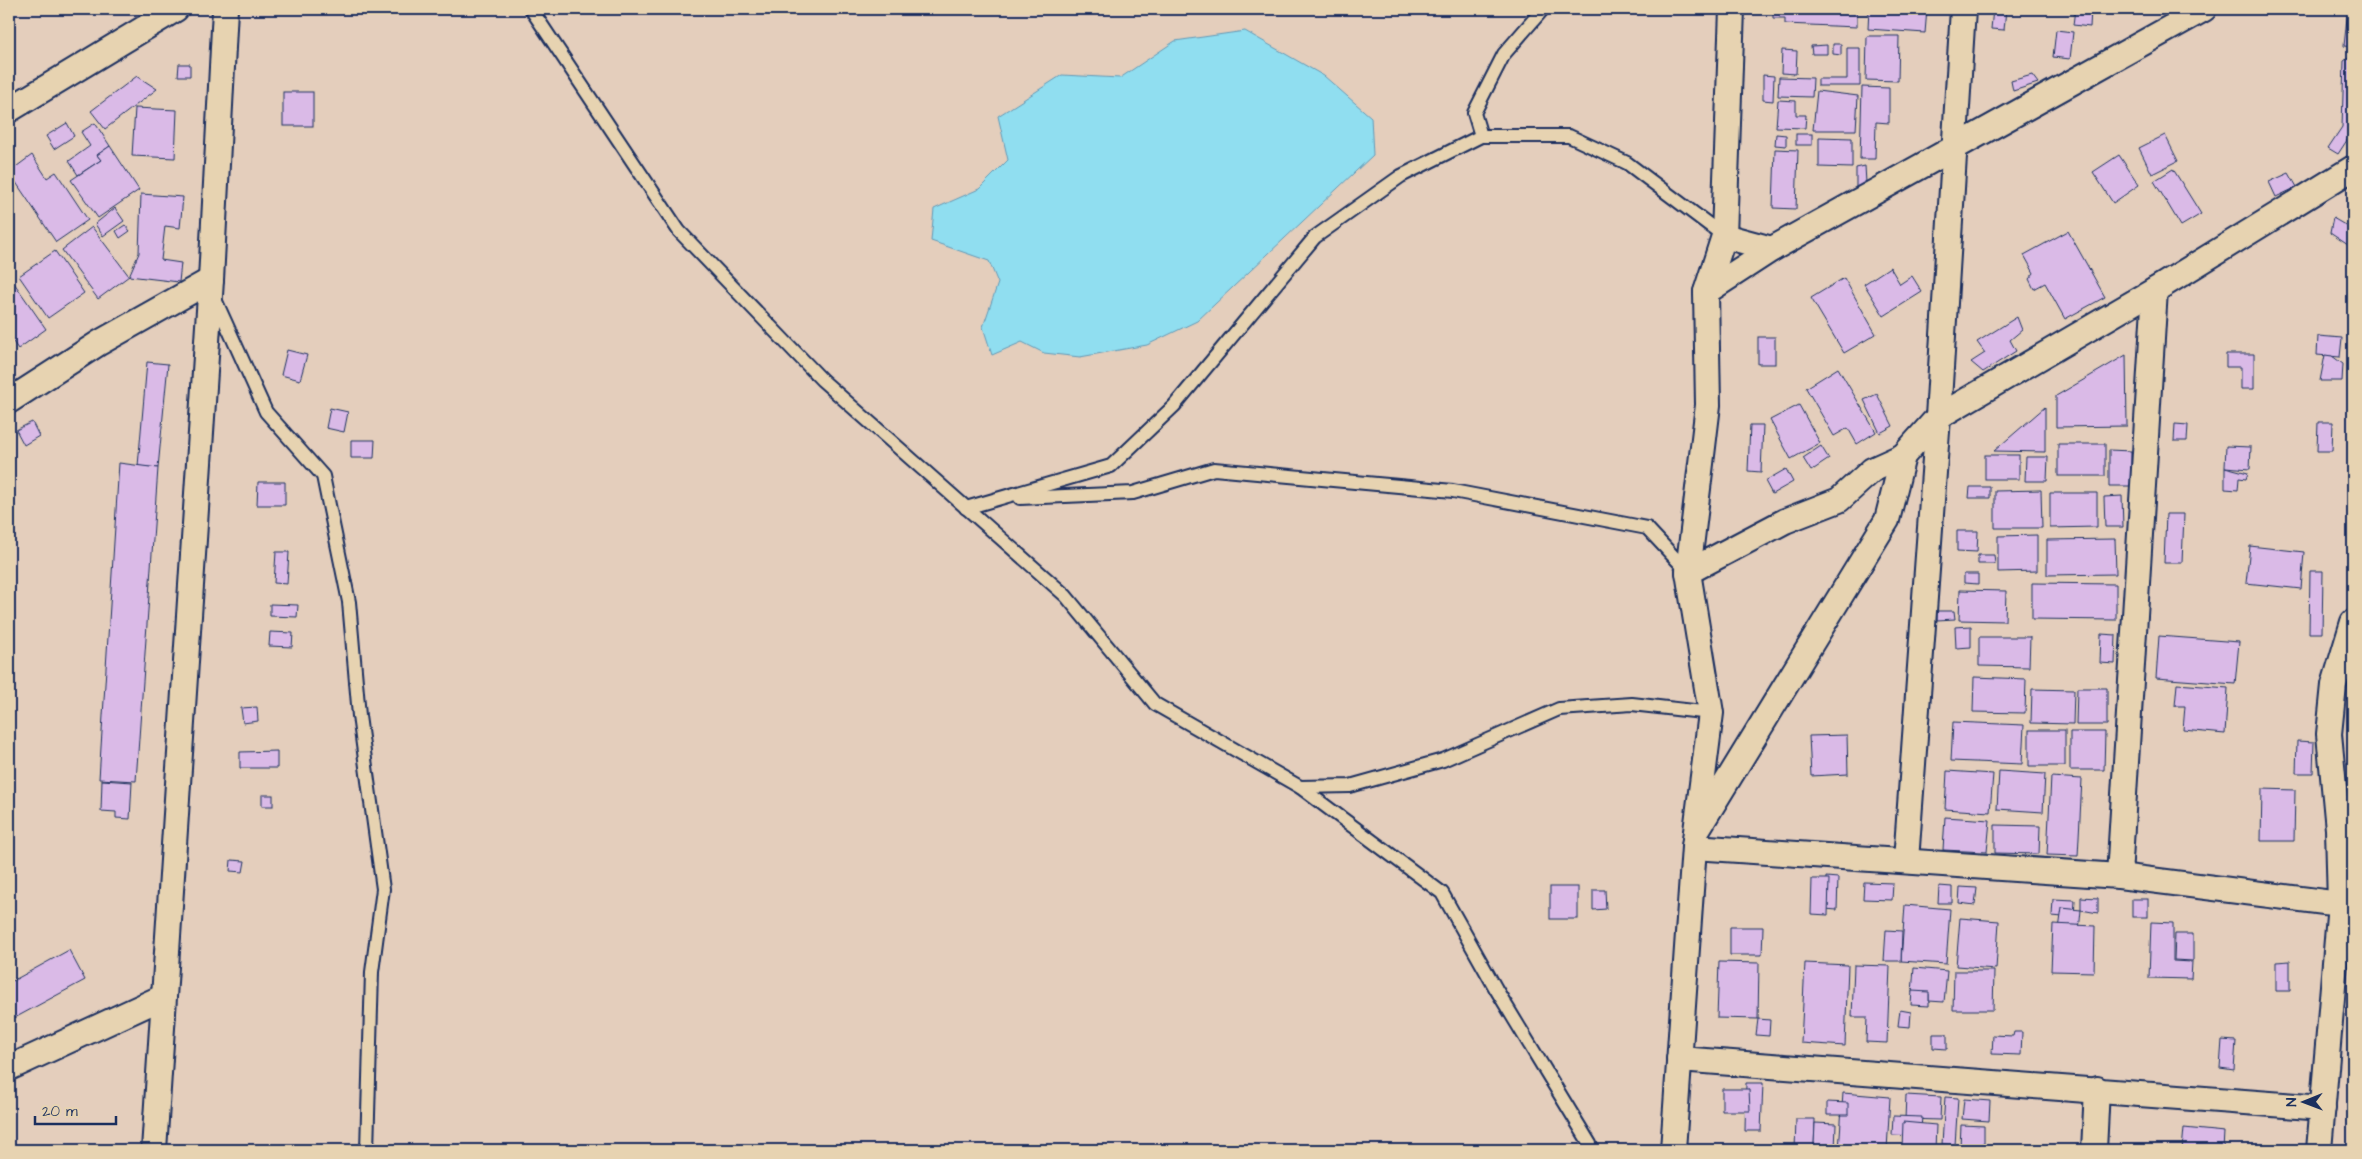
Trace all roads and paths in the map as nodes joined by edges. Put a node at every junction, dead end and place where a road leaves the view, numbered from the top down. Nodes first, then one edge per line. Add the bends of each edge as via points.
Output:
1 (176, 9) edge
2 (225, 9) edge
3 (531, 9) edge
4 (1543, 9) edge
5 (1732, 9) edge
6 (1963, 9) edge
7 (2204, 9) edge
8 (2169, 18) edge
9 (9, 110) edge
10 (1481, 136) junction
11 (1955, 149) junction
12 (2353, 168) edge
13 (1724, 236) junction
14 (1772, 249) junction
15 (211, 285) junction
16 (2155, 290) junction
17 (1706, 292) junction
18 (9, 401) edge
19 (1938, 417) junction
20 (1903, 456) junction
21 (999, 498) junction
22 (966, 508) junction
23 (1688, 572) junction
24 (2353, 622) edge
25 (1711, 713) junction
26 (1300, 788) junction
27 (1695, 840) junction
28 (1906, 861) junction
29 (2119, 876) junction
30 (2340, 904) junction
31 (164, 997) junction
32 (1679, 1059) junction
33 (9, 1068) edge
34 (2097, 1090) junction
35 (2323, 1108) junction
36 (154, 1150) edge
37 (367, 1150) edge
38 (1592, 1150) edge
39 (1673, 1150) edge
40 (2094, 1150) edge
41 (2319, 1150) edge

1 - 9 street
2 - 15 street
3 - 22 lane via 679,231 822,380
4 - 10 lane via 1504,54 1474,113
5 - 13 street
6 - 11 street
7 - 8 street
8 - 11 street
10 - 13 lane via 1568,136 1628,163
10 - 21 lane via 1401,176 1315,237 1174,406 1111,466
11 - 14 street
11 - 19 street
12 - 16 street
13 - 14 street
13 - 17 street
14 - 17 street
15 - 18 street via 99,343
15 - 31 street
15 - 37 lane via 266,412 323,476 349,602 359,716 383,889 372,972
16 - 19 street
16 - 29 street
17 - 23 street via 1708,405
19 - 20 street
19 - 28 street
20 - 23 street via 1872,470 1839,500 1785,521
20 - 27 street via 1887,520
21 - 22 lane
21 - 23 lane via 1133,493 1214,469 1453,491 1647,528
22 - 26 lane via 1066,596 1155,704
23 - 25 street
24 - 30 street via 2334,685 2329,734 2338,830
25 - 26 lane via 1632,704 1559,709 1443,760 1350,786
25 - 27 street
26 - 38 lane via 1442,893
27 - 28 street
27 - 32 street
28 - 29 street
29 - 30 street
30 - 35 street
31 - 33 street
31 - 36 street
32 - 34 street
32 - 39 street
34 - 35 street
34 - 40 street
35 - 41 street

